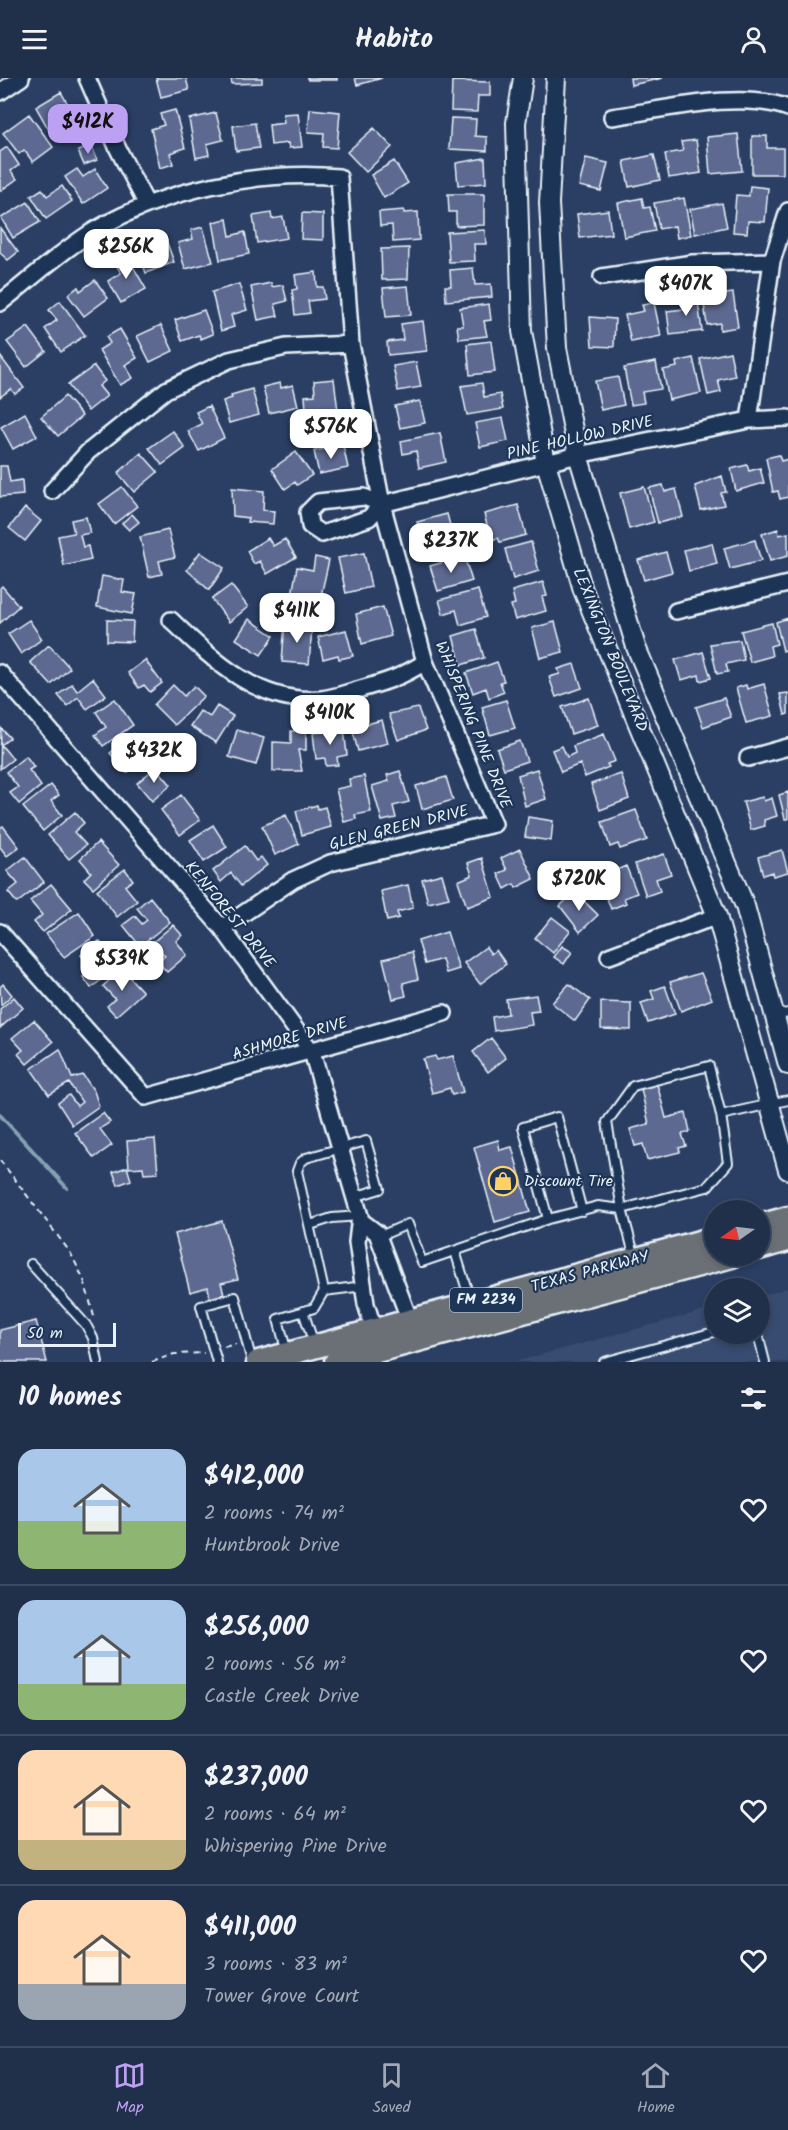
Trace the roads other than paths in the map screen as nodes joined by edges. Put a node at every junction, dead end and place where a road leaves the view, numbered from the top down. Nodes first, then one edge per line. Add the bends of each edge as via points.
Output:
1 (21, 78) edge
2 (87, 78) edge
3 (523, 78) edge
4 (556, 78) edge
5 (0, 92) edge
6 (788, 108) edge
7 (612, 117) dead end
8 (147, 205) junction
9 (788, 211) edge
10 (520, 245) junction
11 (552, 245) junction
12 (772, 261) junction
13 (602, 277) dead end
14 (0, 303) edge
15 (351, 344) junction
16 (788, 418) edge
17 (749, 420) junction
18 (578, 455) junction
19 (546, 463) junction
20 (52, 491) dead end
21 (382, 504) junction
22 (788, 584) edge
23 (676, 611) dead end
24 (171, 620) dead end
25 (425, 662) junction
26 (0, 673) edge
27 (659, 702) junction
28 (634, 712) junction
29 (788, 747) edge
30 (748, 758) dead end
31 (494, 824) joint
32 (717, 916) junction
33 (222, 928) junction
34 (0, 932) edge
35 (759, 954) junction
36 (609, 956) dead end
37 (731, 963) junction
38 (444, 1013) dead end
39 (782, 1015) edge
40 (312, 1052) junction
41 (788, 1065) edge
42 (779, 1102) edge
43 (722, 1115) junction
44 (340, 1148) junction
45 (788, 1170) edge
46 (354, 1197) junction
47 (622, 1209) junction
48 (582, 1211) junction
49 (360, 1218) junction
50 (788, 1218) edge
51 (548, 1219) junction
52 (770, 1223) edge
53 (310, 1225) junction
54 (378, 1237) junction
55 (788, 1240) edge
56 (704, 1241) edge
57 (770, 1245) edge
58 (455, 1251) junction
59 (635, 1260) junction
60 (704, 1263) edge
61 (31, 1264) dead end
62 (364, 1286) junction
63 (324, 1291) junction
64 (471, 1304) junction
65 (303, 1311) junction
66 (410, 1321) junction
67 (704, 1335) edge
68 (376, 1340) junction
69 (760, 1344) edge
70 (315, 1346) junction
71 (288, 1354) junction
72 (634, 1358) edge
73 (98, 1362) edge
74 (217, 1362) edge
75 (252, 1362) edge
76 (258, 1362) edge
77 (336, 1362) edge
78 (604, 1362) edge
79 (765, 1362) edge

1 - 5 street
2 - 8 street
3 - 10 street, LEXINGTON BOULEVARD via 516,123
4 - 11 street, LEXINGTON BOULEVARD via 549,204
6 - 7 street via 769,101 741,100
8 - 14 street via 95,231
8 - 15 street, WHISPERING PINE DRIVE via 244,178 299,173 339,177
9 - 12 street
10 - 11 street
10 - 19 street, LEXINGTON BOULEVARD via 522,331
11 - 18 street, LEXINGTON BOULEVARD via 557,348
12 - 13 street via 693,263
12 - 17 street
15 - 20 street via 286,347 241,358 166,390 88,452
15 - 21 street, WHISPERING PINE DRIVE
16 - 17 street, PINE HOLLOW DRIVE
17 - 18 street, PINE HOLLOW DRIVE
18 - 19 street, PINE HOLLOW DRIVE
18 - 27 street, LEXINGTON BOULEVARD via 636,647
19 - 21 street, PINE HOLLOW DRIVE
19 - 28 street, LEXINGTON BOULEVARD via 583,590
21 - 25 street, WHISPERING PINE DRIVE
22 - 23 street
24 - 25 street via 214,661 246,682 283,698 322,699 400,678
25 - 31 street, WHISPERING PINE DRIVE
26 - 33 street, KENFOREST DRIVE
27 - 28 street
27 - 35 street, LEXINGTON BOULEVARD via 745,906
28 - 32 street, LEXINGTON BOULEVARD
29 - 30 street
31 - 33 street, GLEN GREEN DRIVE via 330,863 293,880
32 - 36 street
32 - 37 street, LEXINGTON BOULEVARD
33 - 40 street, KENFOREST DRIVE
34 - 40 street, ASHMORE DRIVE via 146,1098
35 - 37 street
35 - 39 street, LEXINGTON BOULEVARD
37 - 42 street, LEXINGTON BOULEVARD
38 - 40 street, ASHMORE DRIVE
39 - 41 street, LEXINGTON BOULEVARD
40 - 44 street, KENFOREST DRIVE
42 - 43 lane
42 - 45 street, LEXINGTON BOULEVARD
43 - 47 lane via 728,1163 708,1187
43 - 47 lane via 709,1066 633,1086 607,1122
44 - 46 street, KENFOREST DRIVE
44 - 46 lane via 366,1140 372,1160 380,1189
44 - 53 lane via 300,1163 297,1171
46 - 49 street, KENFOREST DRIVE
47 - 48 lane via 598,1206
47 - 59 lane
48 - 51 lane
48 - 51 lane via 557,1117 523,1127
49 - 53 lane via 332,1218
49 - 54 street, KENFOREST DRIVE
49 - 62 street, KENFOREST DRIVE via 357,1242
50 - 52 main road
51 - 58 lane
53 - 63 lane
54 - 58 lane via 408,1224 422,1262
54 - 66 street, KENFOREST DRIVE
55 - 57 main road
56 - 59 main road, TEXAS PARKWAY / FM 2234
58 - 64 lane
59 - 64 main road, TEXAS PARKWAY / FM 2234
60 - 68 main road, TEXAS PARKWAY / FM 2234
61 - 73 lane via 86,1325
62 - 63 lane
62 - 68 street, KENFOREST DRIVE
63 - 65 lane via 314,1308
64 - 66 main road, TEXAS PARKWAY / FM 2234
65 - 70 lane
65 - 71 lane via 279,1319
66 - 68 main road, TEXAS PARKWAY / FM 2234
67 - 72 lane
68 - 70 main road, TEXAS PARKWAY / FM 2234
68 - 77 main road, TEXAS PARKWAY / FM 2234
69 - 79 lane
70 - 71 main road, TEXAS PARKWAY / FM 2234
71 - 76 main road, TEXAS PARKWAY / FM 2234
72 - 78 lane
74 - 75 lane via 201,1306 235,1296

